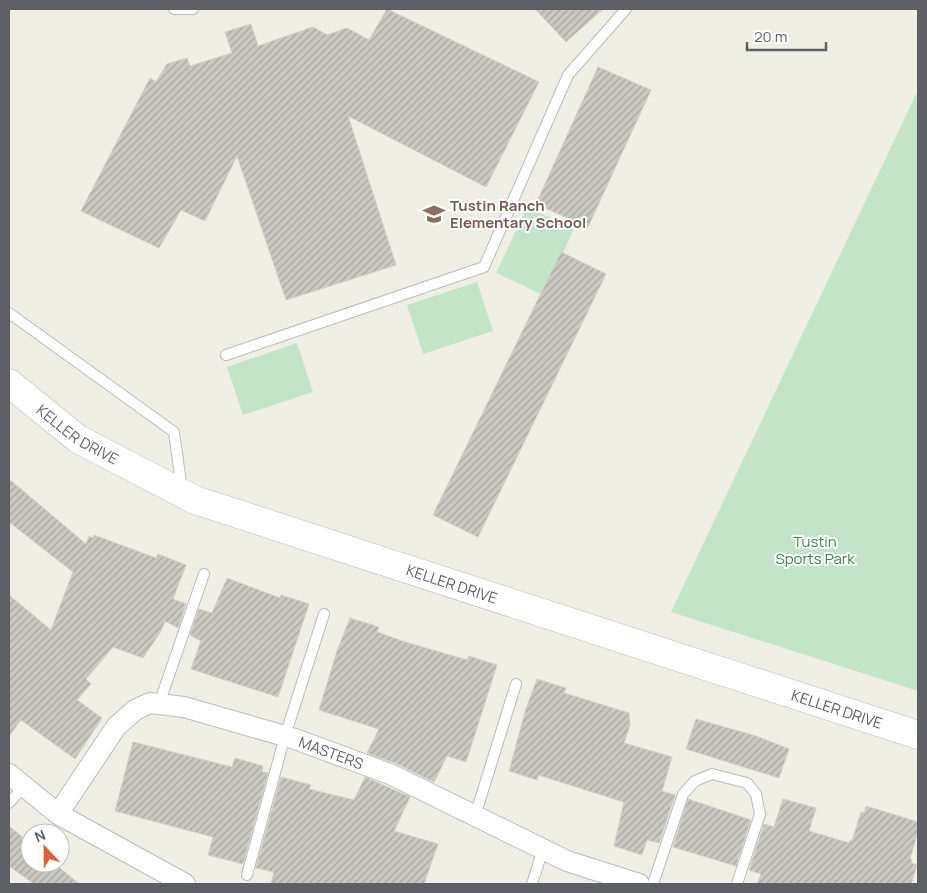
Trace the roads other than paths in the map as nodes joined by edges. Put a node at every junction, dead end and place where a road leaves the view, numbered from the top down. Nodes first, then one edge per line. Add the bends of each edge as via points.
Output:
1 (174, 9) edge
2 (193, 9) edge
3 (626, 9) edge
4 (9, 312) edge
5 (226, 355) dead end
6 (9, 383) edge
7 (182, 494) junction
8 (204, 574) dead end
9 (324, 614) dead end
10 (516, 684) dead end
11 (159, 704) junction
12 (918, 735) edge
13 (286, 736) junction
14 (16, 780) edge
15 (9, 803) edge
16 (58, 814) junction
17 (475, 816) junction
18 (543, 849) junction
19 (247, 875) dead end
20 (185, 884) edge
21 (532, 884) edge
22 (638, 884) edge
23 (653, 884) edge
24 (737, 884) edge

1 - 2 lane
3 - 5 lane via 568,75 484,267
4 - 7 lane via 174,432
6 - 7 street, KELLER DRIVE via 78,439
7 - 12 street, KELLER DRIVE
8 - 11 lane
9 - 13 lane
10 - 17 lane
11 - 13 street, MASTERS via 184,707
11 - 16 street, MASTERS via 150,703 135,710 116,727
13 - 17 street, MASTERS via 390,774
13 - 19 lane
14 - 15 lane
14 - 16 street
16 - 20 street
17 - 18 street, MASTERS
18 - 21 lane
18 - 22 street, MASTERS via 567,861
23 - 24 lane via 683,794 695,781 712,774 747,783 756,794 760,814

